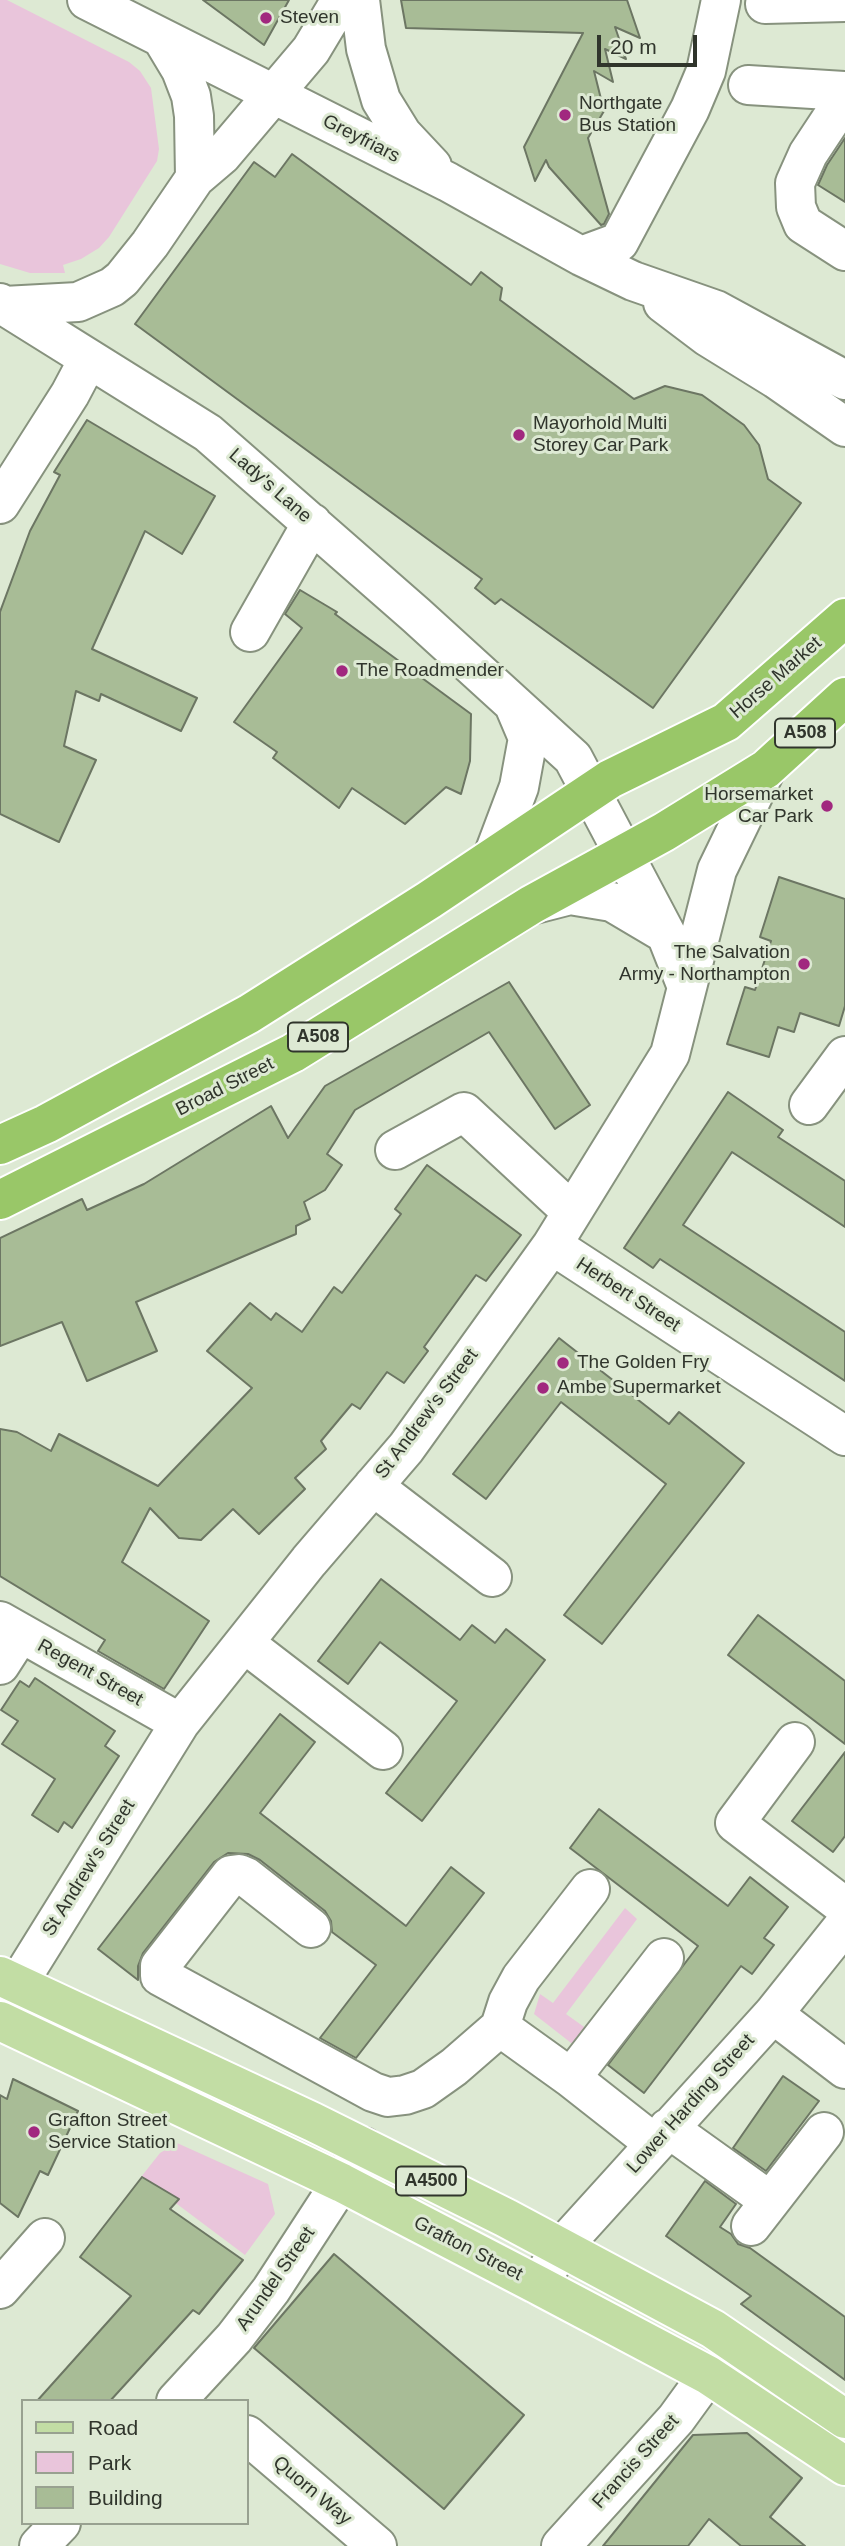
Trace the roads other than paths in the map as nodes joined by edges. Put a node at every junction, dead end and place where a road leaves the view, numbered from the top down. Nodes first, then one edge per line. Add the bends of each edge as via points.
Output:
1 (87, 0) edge
2 (341, 0) edge
3 (360, 0) edge
4 (721, 0) edge
5 (845, 2) edge
6 (765, 4) dead end
7 (163, 40) junction
8 (748, 85) dead end
9 (845, 91) edge
10 (272, 94) junction
11 (845, 98) edge
12 (195, 178) junction
13 (448, 182) junction
14 (845, 251) edge
15 (582, 256) junction
16 (633, 281) junction
17 (2, 304) edge
18 (88, 360) junction
19 (845, 380) edge
20 (845, 427) edge
21 (0, 504) edge
22 (312, 523) junction
23 (845, 618) edge
24 (250, 632) dead end
25 (845, 697) edge
26 (514, 705) junction
27 (766, 769) junction
28 (593, 791) junction
29 (624, 854) junction
30 (493, 856) junction
31 (531, 905) junction
32 (666, 934) junction
33 (687, 987) junction
34 (845, 1056) edge
35 (809, 1105) dead end
36 (0, 1145) edge
37 (395, 1150) dead end
38 (0, 1200) edge
39 (572, 1212) junction
40 (552, 1245) junction
41 (845, 1436) edge
42 (373, 1486) junction
43 (492, 1577) dead end
44 (7, 1640) edge
45 (244, 1643) junction
46 (180, 1723) junction
47 (795, 1742) dead end
48 (383, 1751) dead end
49 (590, 1889) dead end
50 (845, 1907) edge
51 (845, 1924) edge
52 (311, 1928) dead end
53 (664, 1958) dead end
54 (6, 1991) edge
55 (773, 2014) junction
56 (0, 2021) edge
57 (500, 2027) junction
58 (845, 2069) edge
59 (571, 2078) junction
60 (824, 2132) dead end
61 (661, 2136) junction
62 (364, 2147) junction
63 (342, 2183) junction
64 (45, 2238) dead end
65 (561, 2248) junction
66 (538, 2285) junction
67 (0, 2289) edge
68 (708, 2375) junction
69 (190, 2396) edge
70 (845, 2419) edge
71 (248, 2436) edge
72 (845, 2466) edge
73 (59, 2525) edge
74 (39, 2546) edge
75 (377, 2546) edge
76 (561, 2546) edge

1 - 7 street, Greyfriars
2 - 10 street via 311,50
3 - 13 street via 366,49 381,100 402,134
4 - 15 street via 706,71 690,109 619,242
5 - 6 street
7 - 10 street, Greyfriars
7 - 12 street via 191,96
8 - 9 street
10 - 12 street via 222,155
10 - 13 street, Greyfriars
11 - 14 street via 795,183 796,206 803,223
12 - 17 street via 136,264 112,287 78,302
13 - 15 street, Greyfriars
15 - 16 street, Greyfriars
16 - 19 street, Greyfriars via 716,310
16 - 20 street, Greyfriars via 708,337
17 - 18 street, Lady's Lane
18 - 21 street
18 - 22 street, Lady's Lane via 208,433
22 - 24 street
22 - 26 street, Lady's Lane
23 - 28 highway, Horse Market / A508 via 726,722
25 - 27 highway, A508
26 - 28 street, Lady's Lane via 573,758
26 - 30 street, Lady's Lane via 528,738 519,788
27 - 29 highway, A508
27 - 33 street, St Andrew's Street via 717,870
28 - 29 street, Lady's Lane
28 - 30 highway, A508
29 - 31 highway, Broad Street / A508
29 - 32 street, Lady's Lane
30 - 36 highway, A508 via 249,1014
31 - 32 street via 570,895 612,902
31 - 38 highway, Broad Street / A508 via 293,1053
32 - 33 street, Lady's Lane
33 - 39 street, St Andrew's Street via 670,1054
34 - 35 street
37 - 39 street via 464,1111
39 - 40 street, St Andrew's Street
40 - 41 street, Herbert Street
40 - 42 street, St Andrew's Street
42 - 43 street
42 - 45 street, St Andrew's Street
44 - 46 street, Regent Street
45 - 46 street, St Andrew's Street
45 - 48 street
46 - 54 street, St Andrew's Street
47 - 50 street via 735,1823
49 - 57 street via 521,1978
51 - 55 street, Lower Harding Street
52 - 57 street via 246,1877 231,1875 160,1966 160,1976 388,2097 424,2089
53 - 59 street
54 - 62 main road, A4500 via 146,2042
55 - 58 street
55 - 61 street, Lower Harding Street
56 - 63 main road, Grafton Street / A4500
57 - 59 street
59 - 61 street
60 - 61 street via 760,2214
61 - 65 street, Lower Harding Street
62 - 63 street, Arundel Street
62 - 65 main road, A4500
63 - 66 main road, Grafton Street / A4500
63 - 69 street, Arundel Street via 271,2290
64 - 67 street
65 - 66 street, Lower Harding Street
65 - 70 main road, A4500 via 713,2329
66 - 68 main road, Grafton Street / A4500
68 - 72 main road, Grafton Street / A4500
68 - 76 street, Francis Street via 676,2419
71 - 75 street, Quorn Way
73 - 74 street

